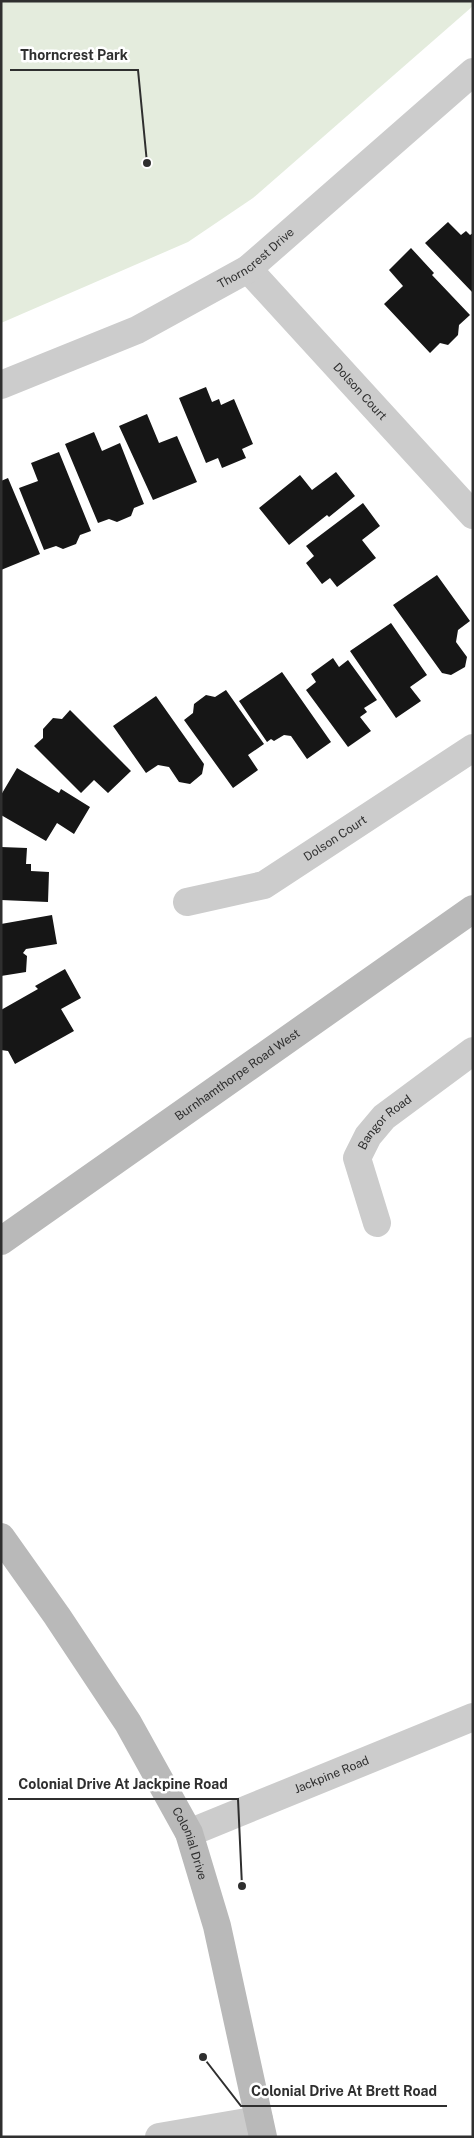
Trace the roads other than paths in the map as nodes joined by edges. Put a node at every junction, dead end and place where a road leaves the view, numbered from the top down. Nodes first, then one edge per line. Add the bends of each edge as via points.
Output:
1 (473, 72) edge
2 (248, 269) junction
3 (1, 385) edge
4 (473, 515) edge
5 (473, 748) edge
6 (187, 902) dead end
7 (473, 909) edge
8 (473, 1051) edge
9 (377, 1223) dead end
10 (1, 1242) edge
11 (1, 1537) edge
12 (473, 1717) edge
13 (189, 1833) junction
14 (261, 2129) edge
15 (159, 2137) edge

1 - 2 street, Thorncrest Drive
2 - 3 street, Thorncrest Drive via 137,330
2 - 4 street, Dolson Court
5 - 6 street, Dolson Court via 264,886
7 - 10 street, Burnhamthorpe Road West
8 - 9 street, Bangor Road via 384,1117 368,1136 356,1158
11 - 13 street, Colonial Drive via 128,1723
12 - 13 street, Jackpine Road
13 - 14 street, Colonial Drive via 216,1926
14 - 15 street

